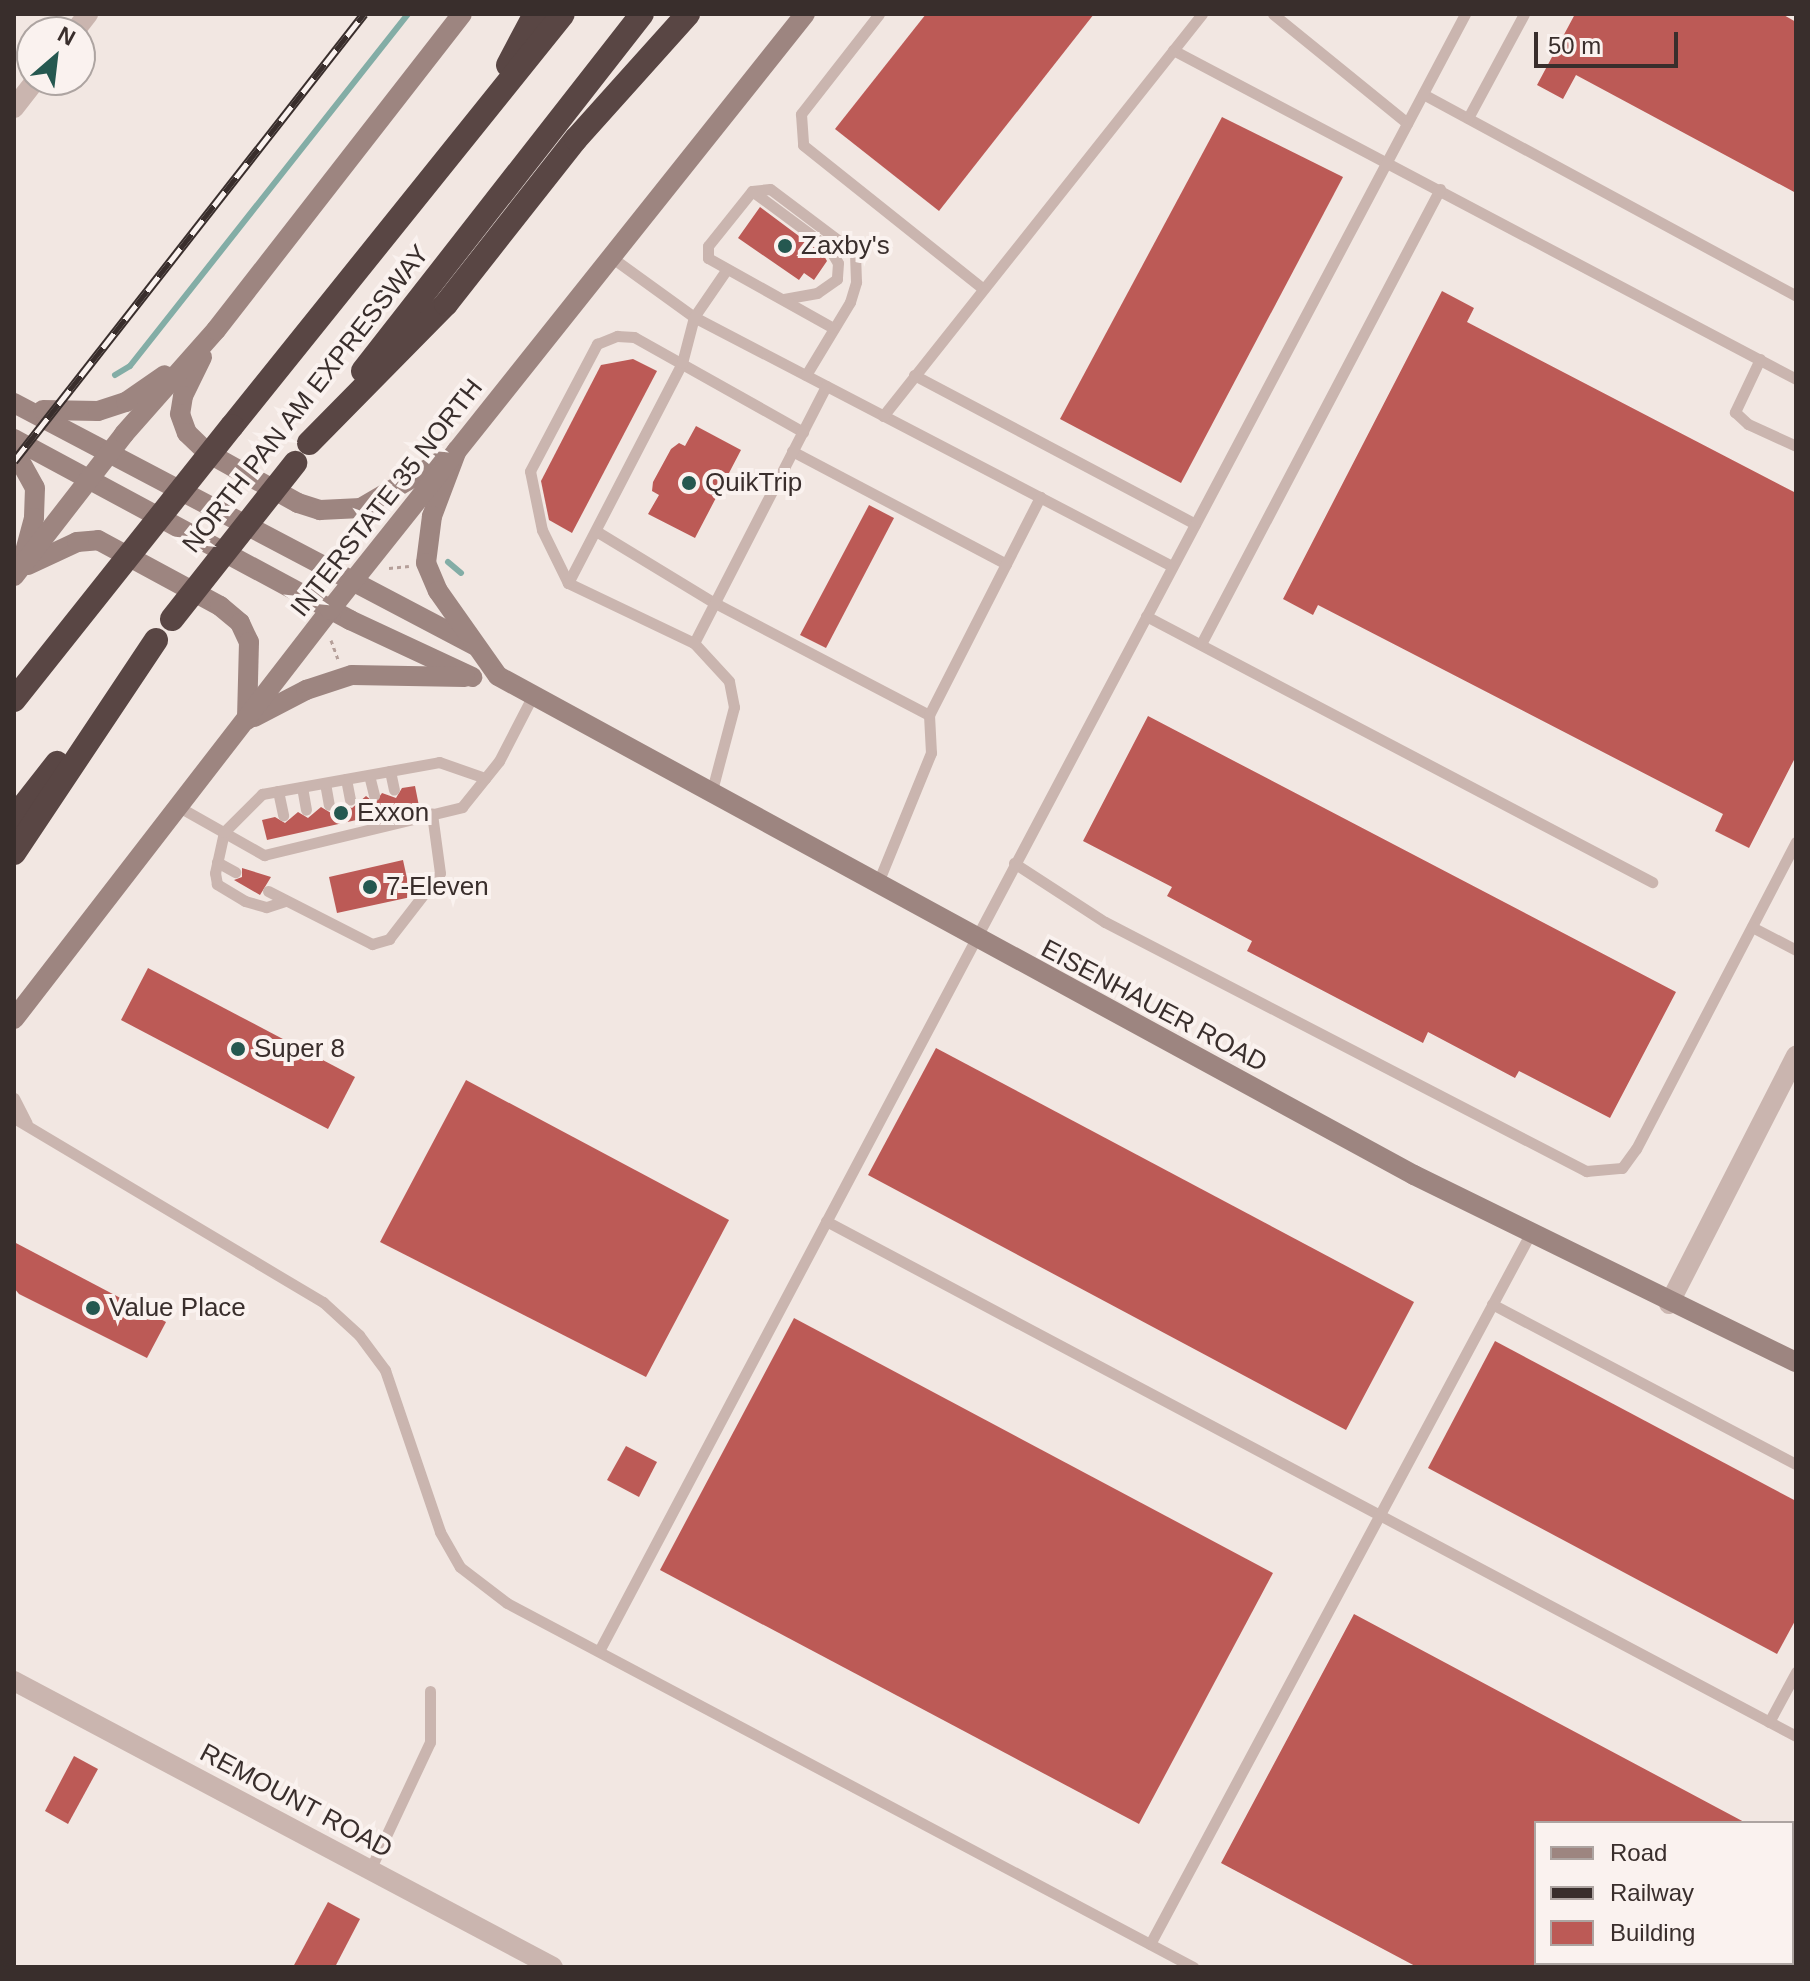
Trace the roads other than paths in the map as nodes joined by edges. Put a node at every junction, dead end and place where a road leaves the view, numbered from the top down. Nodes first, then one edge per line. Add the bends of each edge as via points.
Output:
1 (462, 14) edge
2 (535, 14) edge
3 (563, 14) edge
4 (642, 14) edge
5 (688, 14) edge
6 (805, 14) edge
7 (879, 14) edge
8 (1202, 14) edge
9 (1273, 14) edge
10 (1465, 14) edge
11 (1524, 14) edge
12 (1173, 50) junction
13 (1423, 94) junction
14 (485, 109) junction
15 (1468, 118) junction
16 (1407, 123) junction
17 (1387, 161) junction
18 (1440, 189) junction
19 (752, 191) junction
20 (611, 257) junction
21 (727, 269) junction
22 (981, 287) junction
23 (1796, 296) edge
24 (783, 299) junction
25 (694, 317) junction
26 (833, 328) junction
27 (216, 330) junction
28 (1760, 359) junction
29 (682, 363) junction
30 (806, 375) junction
31 (914, 375) junction
32 (1796, 379) edge
33 (826, 386) junction
34 (16, 404) edge
35 (883, 416) junction
36 (803, 432) junction
37 (14, 439) edge
38 (309, 443) junction
39 (1796, 446) edge
40 (14, 450) edge
41 (457, 450) junction
42 (110, 451) junction
43 (792, 451) junction
44 (88, 478) junction
45 (1040, 497) junction
46 (1195, 524) junction
47 (596, 531) junction
48 (1006, 564) junction
49 (1172, 566) junction
50 (17, 573) edge
51 (354, 581) junction
52 (568, 583) junction
53 (713, 602) junction
54 (330, 610) junction
55 (1146, 616) junction
56 (156, 640) junction
57 (694, 643) junction
58 (1201, 644) junction
59 (477, 647) junction
60 (498, 676) junction
61 (472, 677) junction
62 (533, 695) junction
63 (14, 700) edge
64 (929, 715) junction
65 (247, 720) junction
66 (390, 771) junction
67 (369, 775) junction
68 (485, 778) junction
69 (346, 779) junction
70 (325, 783) junction
71 (302, 787) junction
72 (394, 790) dead end
73 (278, 791) junction
74 (710, 794) junction
75 (374, 795) dead end
76 (350, 800) dead end
77 (329, 805) dead end
78 (179, 807) junction
79 (306, 810) dead end
80 (432, 814) junction
81 (283, 815) dead end
82 (14, 818) edge
83 (224, 832) junction
84 (287, 835) dead end
85 (1796, 842) edge
86 (290, 848) junction
87 (14, 853) edge
88 (217, 862) junction
89 (1014, 863) junction
90 (235, 872) dead end
91 (1652, 882) dead end
92 (877, 885) junction
93 (268, 891) dead end
94 (285, 901) junction
95 (1752, 927) junction
96 (975, 939) junction
97 (1796, 950) edge
98 (14, 1019) edge
99 (1796, 1056) edge
100 (14, 1098) edge
101 (14, 1118) edge
102 (27, 1123) junction
103 (826, 1221) junction
104 (1530, 1234) junction
105 (1492, 1304) junction
106 (1669, 1304) junction
107 (1796, 1362) edge
108 (1796, 1464) edge
109 (1380, 1515) junction
110 (599, 1651) junction
111 (1796, 1672) edge
112 (14, 1681) edge
113 (430, 1691) dead end
114 (1769, 1722) junction
115 (1796, 1736) edge
116 (370, 1870) junction
117 (1150, 1944) junction
118 (553, 1967) edge
119 (1193, 1967) edge

1 - 27 main road
2 - 14 highway
3 - 14 highway, NORTH PAN AM EXPRESSWAY
4 - 38 highway, NORTH PAN AM EXPRESSWAY
5 - 38 highway via 576,139 446,304
6 - 20 main road, INTERSTATE 35 NORTH
7 - 22 lane via 801,114 803,145
8 - 12 lane
9 - 16 lane
10 - 13 lane
11 - 15 lane
12 - 17 lane
12 - 22 lane
13 - 15 lane
13 - 16 lane
14 - 63 highway, NORTH PAN AM EXPRESSWAY, bridge
15 - 23 lane
16 - 17 lane
17 - 18 lane
17 - 46 lane
18 - 28 lane
18 - 58 lane
19 - 21 lane via 708,246 708,258
19 - 24 lane via 829,248 838,263 837,279 817,293
19 - 26 lane via 770,189 855,253 856,282
20 - 25 lane
20 - 41 main road, INTERSTATE 35 NORTH
21 - 24 lane
21 - 25 lane
22 - 31 lane
24 - 26 lane
25 - 29 lane
25 - 30 lane
26 - 30 lane
27 - 34 main road via 126,402 65,414
27 - 41 main road via 183,396 180,414 187,433 208,453 298,503 329,511 361,508
27 - 42 main road
28 - 32 lane
28 - 39 lane via 1735,412 1748,424
29 - 36 lane
29 - 47 lane
29 - 52 lane via 634,337 617,336 597,344 587,358 530,471 542,530
30 - 33 lane
31 - 35 lane
31 - 46 lane
33 - 35 lane
33 - 36 lane
34 - 42 main road, EISENHAUER ROAD
35 - 45 lane
36 - 43 lane
37 - 44 main road
38 - 56 highway, NORTH PAN AM EXPRESSWAY, bridge
40 - 50 main road via 35,488 34,518
41 - 51 main road, INTERSTATE 35 NORTH
41 - 59 main road via 432,516 426,563 438,591
42 - 44 main road
42 - 51 main road, EISENHAUER ROAD
43 - 48 lane
43 - 53 lane
44 - 50 main road
44 - 54 main road
45 - 48 lane
45 - 49 lane
46 - 49 lane
47 - 52 lane
47 - 53 lane
48 - 64 lane
49 - 55 lane
50 - 65 main road via 67,545 98,540 220,606 240,623 249,642
51 - 54 main road, INTERSTATE 35 NORTH
51 - 59 main road, EISENHAUER ROAD
52 - 57 lane
53 - 57 lane
53 - 64 lane
54 - 61 main road
54 - 65 main road, INTERSTATE 35 NORTH
55 - 58 lane
55 - 89 lane
56 - 82 highway, NORTH PAN AM EXPRESSWAY
56 - 87 highway
57 - 74 lane via 729,681 734,707
58 - 91 lane
59 - 60 main road, EISENHAUER ROAD
60 - 61 main road
60 - 62 main road, EISENHAUER ROAD
61 - 65 main road via 352,675 306,690
62 - 68 lane
62 - 74 main road, EISENHAUER ROAD
64 - 92 lane via 931,753
65 - 78 main road, INTERSTATE 35 NORTH
66 - 67 lane
66 - 68 lane via 439,762
66 - 72 lane
67 - 69 lane
67 - 75 lane
68 - 80 lane via 462,807
69 - 70 lane
69 - 76 lane
70 - 71 lane
70 - 77 lane
71 - 73 lane
71 - 79 lane
73 - 81 lane
73 - 83 lane via 262,794
74 - 92 main road, EISENHAUER ROAD
78 - 83 lane
78 - 98 main road, INTERSTATE 35 NORTH
80 - 86 lane via 335,831
80 - 94 lane via 440,873 389,939 372,944
83 - 86 lane via 264,855
83 - 88 lane
84 - 86 lane
85 - 95 lane
88 - 90 lane
88 - 94 lane via 217,884 245,901 266,907
89 - 95 lane via 1105,922 1586,1171 1622,1168 1636,1149
89 - 96 lane
92 - 96 main road, EISENHAUER ROAD
93 - 94 lane
95 - 97 lane
96 - 103 lane
96 - 104 main road, EISENHAUER ROAD
99 - 106 street
100 - 102 lane
101 - 102 lane
102 - 110 lane via 323,1302 359,1335 385,1370 440,1532 460,1567 507,1603
103 - 109 lane
103 - 110 lane
104 - 105 lane
104 - 106 main road, EISENHAUER ROAD
105 - 108 lane
105 - 109 lane
106 - 107 main road, EISENHAUER ROAD
109 - 114 lane
109 - 117 lane
110 - 117 lane
111 - 114 lane
112 - 116 street, REMOUNT ROAD
113 - 116 lane via 430,1742
114 - 115 lane
116 - 118 street, REMOUNT ROAD
117 - 119 lane

